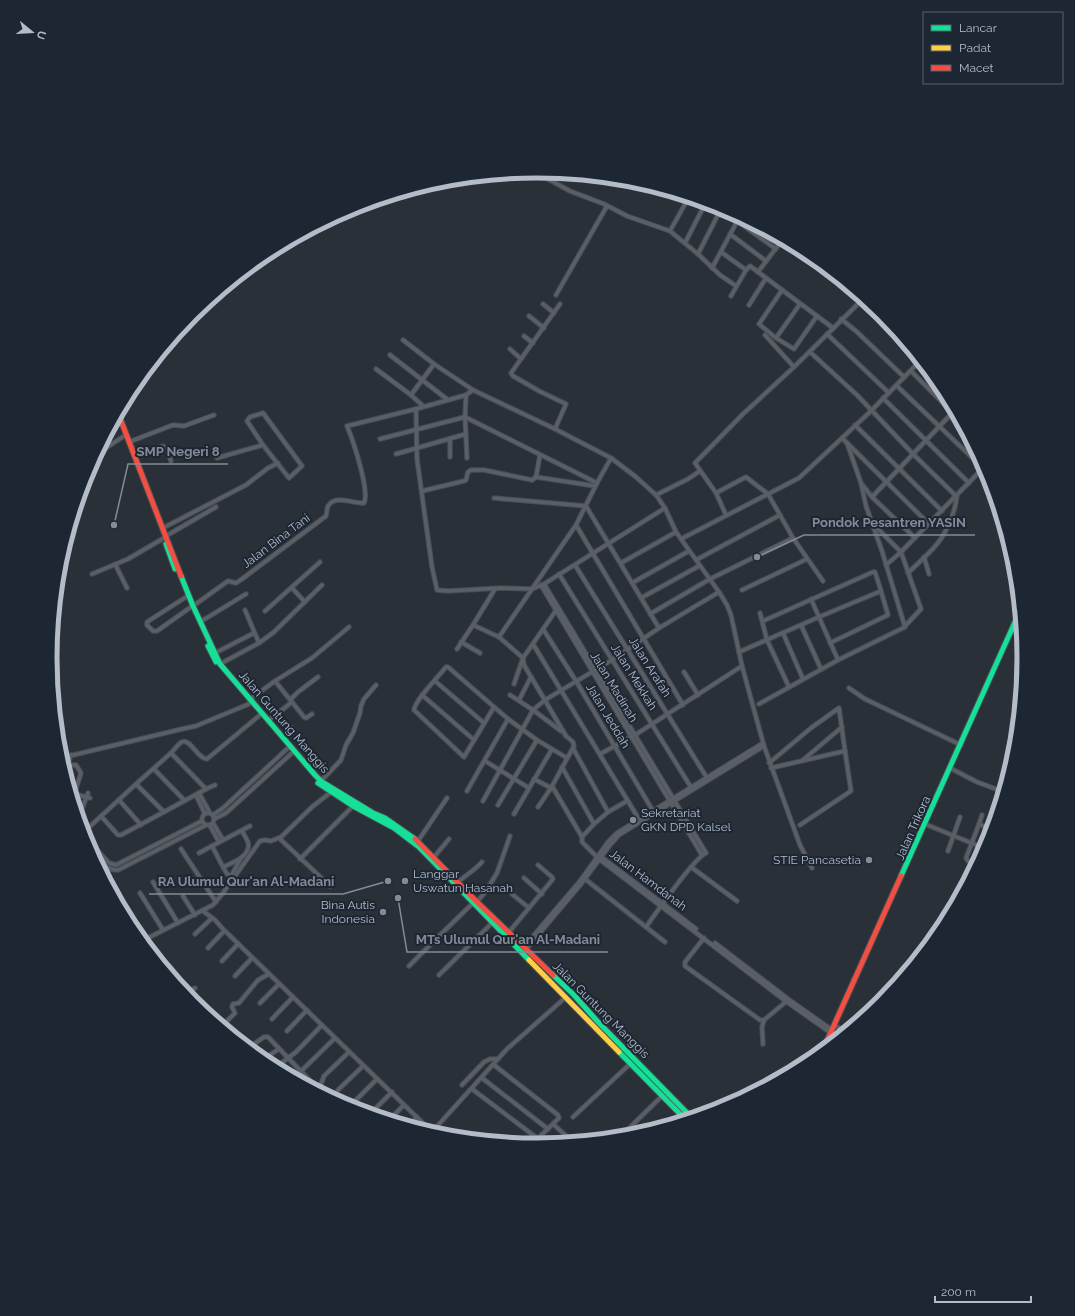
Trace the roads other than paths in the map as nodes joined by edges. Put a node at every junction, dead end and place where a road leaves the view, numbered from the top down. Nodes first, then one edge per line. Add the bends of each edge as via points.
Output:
1 (547, 178) edge
2 (687, 201) edge
3 (607, 206) junction
4 (703, 207) edge
5 (719, 213) edge
6 (737, 221) joint
7 (670, 231) junction
8 (730, 234) junction
9 (685, 243) junction
10 (780, 243) edge
11 (776, 249) junction
12 (721, 252) junction
13 (698, 254) junction
14 (766, 261) junction
15 (712, 268) junction
16 (746, 270) junction
17 (758, 272) junction
18 (766, 278) junction
19 (736, 286) junction
20 (782, 290) junction
21 (556, 295) dead end
22 (731, 296) dead end
23 (860, 302) edge
24 (543, 304) dead end
25 (560, 304) dead end
26 (800, 304) junction
27 (749, 305) dead end
28 (554, 313) junction
29 (529, 316) dead end
30 (817, 316) junction
31 (841, 319) junction
32 (544, 328) junction
33 (833, 328) junction
34 (827, 334) junction
35 (765, 335) dead end
36 (524, 336) dead end
37 (776, 338) junction
38 (403, 340) dead end
39 (533, 343) junction
40 (510, 350) dead end
41 (810, 352) junction
42 (390, 355) dead end
43 (521, 359) junction
44 (434, 364) junction
45 (918, 364) edge
46 (794, 367) junction
47 (376, 369) dead end
48 (911, 371) junction
49 (904, 377) junction
50 (423, 379) junction
51 (896, 386) junction
52 (473, 390) junction
53 (889, 393) junction
54 (411, 395) junction
55 (466, 395) junction
56 (883, 398) junction
57 (448, 400) junction
58 (945, 403) edge
59 (423, 406) junction
60 (416, 410) junction
61 (871, 412) junction
62 (952, 414) edge
63 (214, 415) dead end
64 (465, 417) junction
65 (120, 419) edge
66 (119, 422) edge
67 (856, 426) junction
68 (939, 427) junction
69 (416, 429) junction
70 (555, 429) junction
71 (466, 434) junction
72 (842, 438) junction
73 (127, 439) junction
74 (380, 439) dead end
75 (450, 439) junction
76 (926, 440) junction
77 (847, 443) junction
78 (263, 445) junction
79 (416, 448) junction
80 (105, 450) edge
81 (396, 454) dead end
82 (913, 454) junction
83 (540, 455) junction
84 (134, 456) junction
85 (450, 457) dead end
86 (217, 458) dead end
87 (467, 458) dead end
88 (611, 458) junction
89 (974, 458) edge
90 (170, 462) dead end
91 (278, 463) junction
92 (899, 469) junction
93 (700, 471) junction
94 (980, 471) edge
95 (536, 477) junction
96 (886, 482) junction
97 (969, 482) junction
98 (860, 483) junction
99 (596, 484) junction
100 (422, 491) junction
101 (716, 493) junction
102 (768, 494) junction
103 (656, 495) junction
104 (957, 496) junction
105 (872, 497) junction
106 (494, 498) dead end
107 (586, 506) junction
108 (216, 507) dead end
109 (665, 508) junction
110 (942, 511) junction
111 (726, 515) junction
112 (780, 515) junction
113 (873, 524) junction
114 (929, 524) junction
115 (576, 525) junction
116 (163, 528) junction
117 (676, 532) junction
118 (165, 537) junction
119 (681, 538) junction
120 (793, 538) junction
121 (915, 538) junction
122 (608, 543) junction
123 (689, 551) junction
124 (901, 552) junction
125 (593, 553) junction
126 (924, 557) junction
127 (807, 559) junction
128 (696, 560) junction
129 (320, 562) dead end
130 (621, 563) junction
131 (115, 564) junction
132 (575, 565) junction
133 (886, 565) junction
134 (699, 566) junction
135 (908, 573) junction
136 (92, 574) dead end
137 (559, 574) junction
138 (929, 574) dead end
139 (710, 579) junction
140 (823, 581) dead end
141 (632, 584) junction
142 (322, 585) dead end
143 (542, 585) junction
144 (127, 588) dead end
145 (292, 588) junction
146 (495, 589) junction
147 (532, 589) junction
148 (742, 590) dead end
149 (881, 591) junction
150 (719, 592) junction
151 (246, 594) dead end
152 (186, 597) junction
153 (641, 598) junction
154 (812, 599) junction
155 (305, 602) junction
156 (192, 607) junction
157 (556, 609) junction
158 (245, 610) dead end
159 (265, 611) dead end
160 (760, 613) dead end
161 (650, 614) junction
162 (819, 617) junction
163 (1016, 620) edge
164 (763, 621) junction
165 (200, 622) junction
166 (473, 625) junction
167 (801, 625) junction
168 (905, 626) junction
169 (349, 627) dead end
170 (658, 628) junction
171 (543, 629) junction
172 (254, 633) junction
173 (783, 633) junction
174 (499, 637) junction
175 (643, 639) junction
176 (767, 640) junction
177 (461, 642) junction
178 (259, 643) junction
179 (830, 643) junction
180 (533, 644) junction
181 (457, 649) dead end
182 (627, 650) junction
183 (739, 652) junction
184 (215, 653) junction
185 (480, 653) dead end
186 (523, 658) junction
187 (612, 660) junction
188 (838, 660) junction
189 (220, 664) junction
190 (742, 666) junction
191 (821, 669) junction
192 (594, 670) junction
193 (684, 672) dead end
194 (318, 677) dead end
195 (530, 677) junction
196 (435, 680) junction
197 (803, 680) junction
198 (275, 681) junction
199 (576, 681) junction
200 (514, 684) dead end
201 (376, 685) dead end
202 (790, 687) junction
203 (849, 688) dead end
204 (561, 691) junction
205 (422, 695) junction
206 (510, 695) dead end
207 (698, 695) junction
208 (519, 700) junction
209 (545, 700) junction
210 (291, 701) junction
211 (249, 702) junction
212 (759, 704) dead end
213 (683, 705) junction
214 (494, 707) junction
215 (532, 710) junction
216 (312, 714) dead end
217 (667, 714) junction
218 (260, 715) junction
219 (508, 719) junction
220 (268, 721) junction
221 (484, 723) junction
222 (652, 725) junction
223 (842, 727) junction
224 (292, 728) dead end
225 (522, 729) junction
226 (566, 736) junction
227 (634, 736) junction
228 (283, 737) junction
229 (474, 740) junction
230 (537, 740) junction
231 (763, 744) junction
232 (961, 745) junction
233 (615, 746) junction
234 (288, 748) junction
235 (573, 748) junction
236 (552, 749) junction
237 (845, 751) junction
238 (171, 753) junction
239 (292, 753) junction
240 (600, 754) junction
241 (71, 755) junction
242 (67, 756) edge
243 (567, 758) junction
244 (485, 761) junction
245 (802, 761) junction
246 (69, 763) edge
247 (769, 763) junction
248 (69, 766) edge
249 (562, 767) junction
250 (771, 768) junction
251 (950, 768) junction
252 (154, 769) junction
253 (500, 770) junction
254 (514, 778) junction
255 (534, 779) junction
256 (707, 779) junction
257 (321, 781) junction
258 (136, 784) junction
259 (215, 785) dead end
260 (551, 787) junction
261 (529, 788) junction
262 (206, 789) junction
263 (692, 789) junction
264 (76, 790) edge
265 (999, 790) edge
266 (467, 791) dead end
267 (331, 792) junction
268 (198, 794) junction
269 (78, 796) edge
270 (447, 798) dead end
271 (119, 800) junction
272 (184, 800) junction
273 (483, 801) dead end
274 (627, 801) junction
275 (672, 801) junction
276 (498, 805) dead end
277 (353, 806) junction
278 (538, 807) dead end
279 (82, 809) edge
280 (164, 812) junction
281 (608, 812) junction
282 (654, 812) junction
283 (209, 814) junction
284 (514, 814) dead end
285 (982, 815) dead end
286 (101, 816) junction
287 (960, 817) dead end
288 (202, 821) junction
289 (639, 821) junction
290 (211, 823) junction
291 (594, 824) junction
292 (925, 824) junction
293 (979, 824) junction
294 (141, 825) junction
295 (800, 825) dead end
296 (88, 826) edge
297 (250, 826) dead end
298 (986, 827) edge
299 (242, 831) junction
300 (510, 836) dead end
301 (953, 836) junction
302 (582, 837) junction
303 (279, 838) junction
304 (449, 839) dead end
305 (223, 840) junction
306 (418, 841) junction
307 (219, 842) junction
308 (971, 843) junction
309 (212, 846) junction
310 (979, 846) edge
311 (181, 849) dead end
312 (948, 851) dead end
313 (199, 853) dead end
314 (101, 857) edge
315 (241, 857) junction
316 (434, 857) junction
317 (599, 857) junction
318 (300, 859) junction
319 (103, 862) edge
320 (482, 862) dead end
321 (971, 863) edge
322 (538, 865) dead end
323 (223, 867) junction
324 (692, 867) junction
325 (812, 868) dead end
326 (524, 878) dead end
327 (585, 879) junction
328 (153, 882) dead end
329 (458, 882) junction
330 (330, 886) dead end
331 (140, 893) dead end
332 (512, 894) dead end
333 (542, 894) junction
334 (183, 896) dead end
335 (737, 901) dead end
336 (216, 902) junction
337 (475, 902) junction
338 (663, 905) junction
339 (529, 908) junction
340 (203, 911) junction
341 (195, 915) junction
342 (212, 918) junction
343 (493, 922) junction
344 (178, 923) junction
345 (646, 927) junction
346 (163, 930) junction
347 (224, 931) junction
348 (509, 932) junction
349 (195, 934) dead end
350 (147, 938) edge
351 (704, 938) junction
352 (665, 942) dead end
353 (238, 944) junction
354 (208, 948) dead end
355 (523, 950) junction
356 (252, 958) junction
357 (222, 961) dead end
358 (409, 966) dead end
359 (268, 974) junction
360 (439, 975) dead end
361 (234, 976) dead end
362 (280, 984) junction
363 (195, 988) dead end
364 (191, 990) edge
365 (566, 997) junction
366 (294, 998) junction
367 (788, 1001) junction
368 (260, 1003) dead end
369 (307, 1010) junction
370 (272, 1019) dead end
371 (764, 1020) junction
372 (226, 1023) edge
373 (596, 1024) junction
374 (322, 1025) junction
375 (832, 1029) junction
376 (287, 1031) dead end
377 (840, 1031) edge
378 (335, 1038) junction
379 (827, 1042) edge
380 (763, 1044) dead end
381 (253, 1045) edge
382 (279, 1049) junction
383 (349, 1052) junction
384 (268, 1056) edge
385 (287, 1058) junction
386 (498, 1059) junction
387 (280, 1063) edge
388 (631, 1063) junction
389 (494, 1065) junction
390 (363, 1066) junction
391 (301, 1072) junction
392 (298, 1075) edge
393 (482, 1078) junction
394 (377, 1079) junction
395 (309, 1080) edge
396 (462, 1085) dead end
397 (319, 1086) edge
398 (472, 1089) junction
399 (338, 1090) dead end
400 (392, 1092) junction
401 (663, 1096) junction
402 (354, 1102) edge
403 (404, 1105) junction
404 (374, 1110) edge
405 (688, 1114) edge
406 (394, 1116) edge
407 (682, 1116) edge
408 (417, 1117) junction
409 (573, 1117) dead end
410 (413, 1122) edge
411 (424, 1124) edge
412 (553, 1124) junction
413 (436, 1127) edge
414 (548, 1129) junction
415 (628, 1129) edge
416 (567, 1137) edge
417 (537, 1138) joint

1 - 3 street
2 - 7 street
3 - 7 street
3 - 21 street
4 - 9 street
5 - 13 street
6 - 8 street
6 - 11 street
7 - 9 street
8 - 12 street
8 - 14 street
9 - 13 street
10 - 11 street
11 - 14 street
12 - 15 street
12 - 16 street
13 - 15 street
14 - 17 street
15 - 19 street
16 - 17 street via 750,266
16 - 19 street
17 - 18 street
18 - 20 street
18 - 27 street
19 - 22 street
20 - 26 street
20 - 37 street via 759,324
23 - 31 street
24 - 28 street
25 - 28 street
26 - 30 street
26 - 37 street
28 - 32 street
29 - 32 street
30 - 33 street
30 - 37 street via 794,349
31 - 33 street
31 - 49 street
32 - 39 street
33 - 34 street
34 - 41 street
34 - 53 street
35 - 46 street
36 - 39 street
38 - 44 street
39 - 43 street
40 - 43 street
41 - 46 street
41 - 61 street via 857,395
42 - 50 street
43 - 70 street via 511,372 513,376 566,404
44 - 50 street
44 - 52 street
45 - 48 street
46 - 93 street via 695,462
47 - 54 street
48 - 49 street
48 - 58 street
49 - 51 street
50 - 54 street
50 - 57 street
51 - 53 street
51 - 68 street
52 - 55 street
52 - 70 street
53 - 56 street
54 - 59 street
55 - 57 street
55 - 64 street
56 - 61 street
56 - 76 street
57 - 59 street
59 - 60 street
60 - 69 street
60 - 156 street, Jalan Bina Tani via 347,426 364,478 365,502 334,501 328,507 326,516 242,579 236,582 228,581
61 - 67 street
61 - 82 street
62 - 68 street
63 - 73 street via 184,426 173,425
64 - 69 street
64 - 71 street
64 - 83 street
65 - 73 street, Jalan Guntung Manggis
66 - 73 street, Jalan Guntung Manggis
67 - 72 street
67 - 92 street
68 - 76 street
68 - 89 street
69 - 74 street
69 - 79 street
70 - 88 street
71 - 75 street
71 - 87 street
72 - 77 street
72 - 102 street via 799,478
73 - 80 street
73 - 84 street, Jalan Guntung Manggis
73 - 118 street, Jalan Guntung Manggis
75 - 79 street
75 - 85 street
76 - 82 street
76 - 97 street
77 - 96 street
77 - 98 street
78 - 86 street
78 - 91 street
78 - 91 street via 247,421 250,417 263,413 302,467 289,478
79 - 81 street
79 - 100 street
82 - 92 street
82 - 104 street
83 - 95 street
83 - 99 street
84 - 90 street via 163,446
84 - 116 street, Jalan Guntung Manggis
88 - 99 street
88 - 103 street
91 - 116 street via 246,485
92 - 96 street
92 - 110 street
93 - 101 street
93 - 103 street
94 - 97 street
95 - 99 street
95 - 100 street via 532,480 484,470 471,470 464,481
96 - 105 street
96 - 114 street
97 - 104 street
98 - 105 street
98 - 113 street
99 - 107 street
100 - 146 street via 436,590 448,592
101 - 102 street via 746,477
101 - 111 street
102 - 111 street
102 - 112 street
103 - 109 street
104 - 110 street
104 - 126 street via 957,502 940,540
105 - 121 street
106 - 107 street
107 - 115 street
107 - 122 street
108 - 118 street
109 - 117 street
109 - 122 street
110 - 114 street
111 - 119 street
112 - 120 street
112 - 128 street
113 - 124 street
113 - 133 street
114 - 121 street
115 - 125 street
115 - 147 street
116 - 118 street, Jalan Guntung Manggis
117 - 119 street
117 - 130 street
118 - 131 street
118 - 152 street, Jalan Guntung Manggis
118 - 156 street, Jalan Guntung Manggis
119 - 123 street
120 - 127 street
120 - 139 street
121 - 124 street
122 - 125 street
122 - 130 street
123 - 128 street
123 - 141 street
124 - 133 street
124 - 135 street
125 - 132 street
125 - 175 street
126 - 135 street
126 - 138 street
127 - 140 street
127 - 148 street
128 - 134 street
129 - 145 street
130 - 141 street
131 - 136 street
131 - 144 street
132 - 137 street
132 - 182 street, Jalan Arafah
133 - 168 street
134 - 139 street
134 - 153 street
135 - 168 street via 921,609
137 - 143 street
137 - 187 street, Jalan Mekkah
139 - 150 street
139 - 161 street
141 - 153 street
142 - 155 street
143 - 147 street
143 - 157 street, Jalan Madinah
145 - 155 street
145 - 159 street
146 - 147 street
146 - 166 street
147 - 174 street
149 - 154 street via 873,572
149 - 162 street
149 - 179 street via 888,615
150 - 170 street
150 - 183 street via 731,615
151 - 165 street
152 - 156 street, Jalan Guntung Manggis
152 - 156 street via 147,622 147,625 156,631
153 - 161 street
154 - 162 street
154 - 164 street
155 - 178 street
156 - 165 street, Jalan Guntung Manggis
156 - 211 street, Jalan Guntung Manggis via 217,666
157 - 171 street
157 - 192 street, Jalan Madinah
158 - 172 street
160 - 164 street
161 - 170 street
162 - 167 street
162 - 179 street
163 - 232 street, Jalan Trikora
164 - 176 street
165 - 184 street, Jalan Guntung Manggis
166 - 174 street
166 - 177 street
167 - 173 street
167 - 191 street
168 - 188 street
169 - 198 street via 308,660
170 - 175 street
171 - 180 street
171 - 199 street, Jalan Jeddah
172 - 178 street
172 - 184 street
173 - 176 street
173 - 197 street
174 - 186 street
175 - 182 street
175 - 213 street
176 - 183 street
176 - 202 street
177 - 181 street
177 - 185 street
178 - 189 street
179 - 188 street
180 - 186 street
180 - 204 street
182 - 187 street
182 - 217 street, Jalan Arafah
183 - 190 street
184 - 189 street, Jalan Guntung Manggis
186 - 195 street
186 - 200 street
187 - 192 street
187 - 222 street, Jalan Mekkah
188 - 191 street
189 - 211 street, Jalan Guntung Manggis
190 - 207 street
190 - 231 street
191 - 197 street
192 - 199 street
192 - 227 street, Jalan Madinah
193 - 207 street
194 - 210 street via 298,692
195 - 208 street
195 - 209 street
196 - 205 street
196 - 214 street via 446,667 449,667
196 - 221 street
197 - 202 street
198 - 210 street
198 - 211 street
199 - 204 street
199 - 233 street, Jalan Jeddah
201 - 257 street via 364,699 341,760
202 - 212 street
203 - 232 street via 865,699
204 - 209 street
204 - 240 street
205 - 229 street
205 - 229 street via 414,707 415,712 464,758
206 - 208 street
207 - 213 street
208 - 215 street
209 - 215 street
209 - 226 street
210 - 216 street via 305,718
210 - 220 street
211 - 218 street, Jalan Guntung Manggis
211 - 220 street, Jalan Guntung Manggis
211 - 241 street via 196,726
213 - 217 street
214 - 219 street
214 - 221 street
215 - 225 street
215 - 226 street
217 - 222 street
217 - 256 street, Jalan Arafah
218 - 234 street, Jalan Guntung Manggis
218 - 238 street via 207,759 202,758 185,741
219 - 225 street
219 - 244 street
220 - 228 street, Jalan Guntung Manggis
221 - 229 street
222 - 227 street
222 - 263 street, Jalan Mekkah
223 - 237 street
223 - 245 street
223 - 247 street via 839,708
224 - 228 street
225 - 230 street
225 - 253 street
226 - 235 street via 574,744
227 - 233 street
227 - 275 street, Jalan Madinah
228 - 257 street, Jalan Guntung Manggis
230 - 236 street
230 - 254 street
231 - 247 street
231 - 256 street
232 - 251 street, Jalan Trikora
233 - 240 street
233 - 282 street, Jalan Jeddah
234 - 239 street, Jalan Guntung Manggis
234 - 283 street via 223,808
235 - 243 street
235 - 281 street
236 - 243 street
236 - 255 street
237 - 245 street
237 - 295 street via 851,791
238 - 252 street
238 - 262 street
239 - 267 street, Jalan Guntung Manggis via 314,778
239 - 290 street via 226,813
240 - 274 street
241 - 242 street
241 - 246 street
243 - 249 street
244 - 253 street
244 - 266 street
245 - 250 street
247 - 250 street
248 - 264 street via 76,765 81,773
249 - 260 street
249 - 291 street
250 - 325 street via 800,845
251 - 265 street
251 - 292 street, Jalan Trikora
252 - 258 street
252 - 272 street
253 - 254 street
253 - 273 street
254 - 261 street
254 - 276 street
255 - 260 street
255 - 261 street
256 - 263 street
257 - 306 street, Jalan Guntung Manggis via 373,813 388,819
258 - 271 street
258 - 280 street
259 - 262 street
260 - 278 street
260 - 302 street, Jalan Hamdanah
261 - 284 street
262 - 268 street
263 - 275 street
267 - 277 street, Jalan Guntung Manggis
267 - 303 street
268 - 272 street
268 - 283 street
269 - 279 street via 88,796
270 - 306 street
271 - 286 street
271 - 294 street
272 - 280 street
274 - 281 street
274 - 289 street
275 - 282 street
275 - 324 street, Jalan Madinah via 704,854
277 - 318 street
277 - 337 street, Jalan Guntung Manggis via 394,828 419,847
280 - 294 street
281 - 291 street
282 - 289 street
283 - 288 street via 202,818
283 - 290 street
285 - 293 street
286 - 294 street via 120,835
286 - 296 street
287 - 301 street
288 - 290 street
288 - 314 street via 118,864 110,863
289 - 317 street via 608,842
290 - 305 street
290 - 307 street
290 - 319 street via 118,870 107,868
291 - 302 street
292 - 301 street
292 - 375 street, Jalan Trikora
293 - 298 street
293 - 308 street
297 - 299 street
299 - 305 street
299 - 315 street via 248,848
300 - 337 street via 497,873
301 - 308 street
301 - 312 street
302 - 317 street, Jalan Hamdanah via 582,842
303 - 318 street
303 - 336 street via 260,841
304 - 316 street
305 - 307 street
306 - 316 street, Jalan Guntung Manggis
307 - 309 street
308 - 310 street
308 - 321 street via 966,860
309 - 313 street
309 - 323 street
311 - 336 street
315 - 323 street
315 - 323 street via 231,876
316 - 329 street, Jalan Guntung Manggis
317 - 327 street
317 - 338 street, Jalan Hamdanah
317 - 355 street
318 - 330 street
320 - 329 street
322 - 333 street via 553,878
324 - 335 street
324 - 338 street
326 - 333 street
327 - 345 street
327 - 355 street
328 - 344 street
329 - 337 street, Jalan Guntung Manggis
331 - 346 street
332 - 339 street
333 - 339 street
334 - 341 street
336 - 340 street
337 - 343 street, Jalan Guntung Manggis
337 - 348 street, Jalan Guntung Manggis
337 - 358 street
338 - 345 street
338 - 351 street, Jalan Hamdanah
338 - 367 street, Jalan Hamdanah
339 - 348 street
340 - 341 street
340 - 342 street
341 - 344 street
342 - 347 street
342 - 349 street
343 - 355 street, Jalan Guntung Manggis
343 - 360 street
344 - 346 street
345 - 352 street
346 - 350 street
347 - 353 street
347 - 354 street
348 - 355 street, Jalan Guntung Manggis
351 - 367 street, Jalan Hamdanah
351 - 371 street via 685,962 685,966 760,1020
353 - 356 street
353 - 357 street
355 - 365 street, Jalan Guntung Manggis
355 - 373 street, Jalan Guntung Manggis via 574,995
356 - 359 street
356 - 361 street
359 - 362 street
359 - 372 street via 258,980 239,1004 233,1004 235,1013
362 - 366 street
362 - 368 street
363 - 364 street
365 - 373 street, Jalan Guntung Manggis
365 - 386 street
366 - 369 street
366 - 370 street
367 - 371 street
367 - 375 street, Jalan Hamdanah
369 - 374 street
369 - 376 street
371 - 380 street
373 - 388 street, Jalan Guntung Manggis
373 - 405 street, Jalan Guntung Manggis
374 - 378 street
374 - 385 street
375 - 377 street, Jalan Hamdanah
375 - 379 street, Jalan Trikora
378 - 383 street
378 - 391 street
381 - 382 street via 267,1036
382 - 384 street
382 - 385 street
383 - 390 street
383 - 397 street via 324,1076
385 - 387 street
385 - 391 street
386 - 389 street
386 - 396 street via 484,1062
388 - 401 street, Jalan Guntung Manggis
388 - 409 street
389 - 393 street
389 - 412 street via 557,1112 559,1118
390 - 394 street
390 - 399 street
391 - 392 street
391 - 395 street
393 - 398 street
393 - 414 street
394 - 400 street
394 - 402 street
398 - 413 street
398 - 417 street
400 - 403 street
400 - 404 street
401 - 407 street, Jalan Guntung Manggis
401 - 415 street
403 - 406 street
403 - 408 street
408 - 410 street
408 - 411 street
412 - 414 street
412 - 416 street
414 - 417 street

